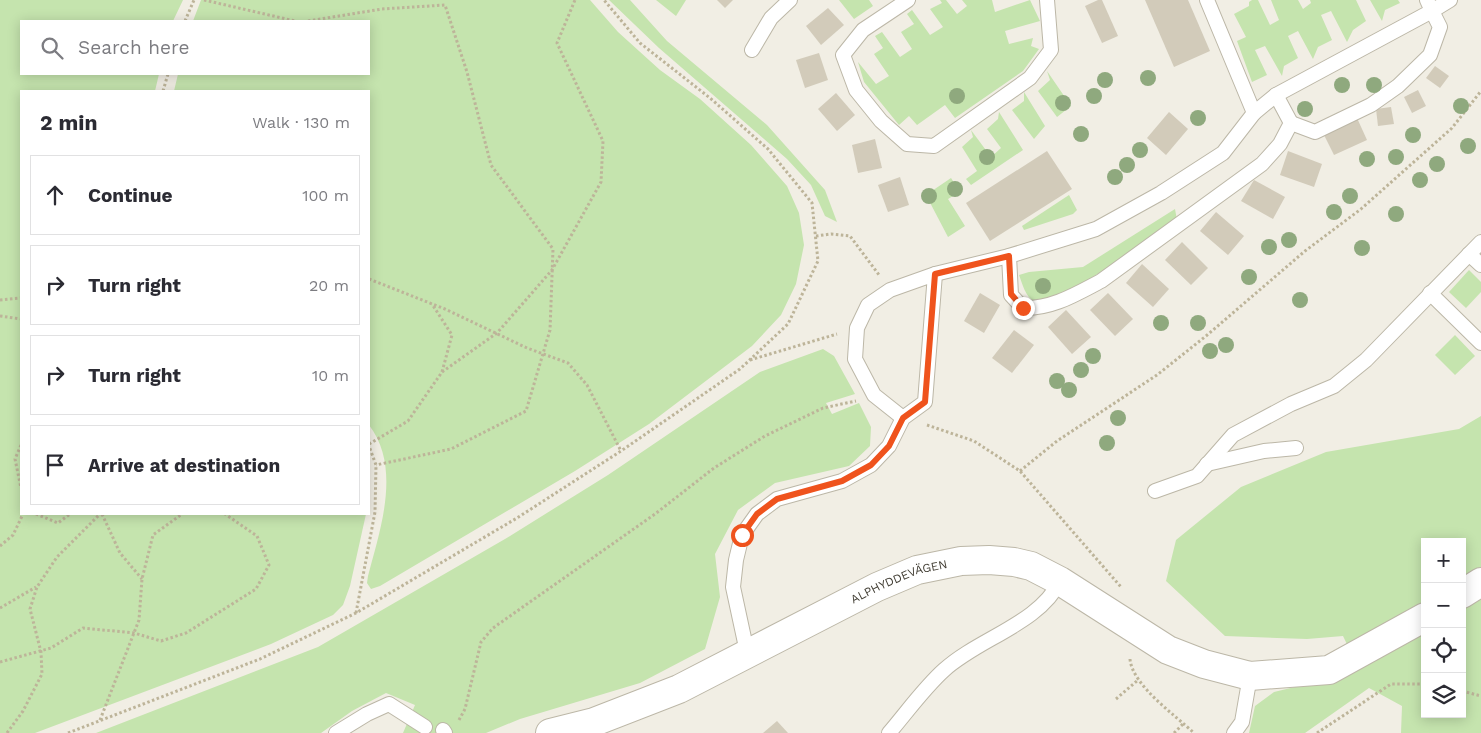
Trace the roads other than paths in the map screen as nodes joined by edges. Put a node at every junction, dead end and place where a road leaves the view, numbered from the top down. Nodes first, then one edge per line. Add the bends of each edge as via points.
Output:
1 (790, 0) edge
2 (908, 0) edge
3 (1047, 0) edge
4 (1207, 0) edge
5 (1450, 0) edge
6 (1429, 6) edge
7 (752, 50) dead end
8 (1276, 95) junction
9 (1254, 113) junction
10 (1291, 123) junction
11 (1481, 242) edge
12 (1469, 254) junction
13 (1009, 256) junction
14 (1481, 265) edge
15 (935, 274) junction
16 (1430, 293) junction
17 (1481, 343) edge
18 (903, 418) junction
19 (1296, 448) dead end
20 (1207, 464) junction
21 (1155, 491) dead end
22 (1060, 581) junction
23 (1481, 582) edge
24 (1466, 591) edge
25 (1421, 619) edge
26 (747, 652) junction
27 (1250, 676) junction
28 (424, 727) dead end
29 (336, 733) edge
30 (550, 733) edge
31 (888, 733) edge
32 (1234, 733) edge

1 - 7 lane via 771,18
2 - 3 lane via 863,30 843,55 856,90 881,121 908,144 934,146 1030,78 1050,50
4 - 9 lane
5 - 6 lane
6 - 8 lane
6 - 10 lane via 1440,27 1430,55 1398,86 1371,104 1315,132
8 - 9 lane
8 - 10 lane
9 - 13 lane via 1223,153 1161,193 1096,228
10 - 13 lane via 1280,144 1262,164 1130,260 1074,295 1041,308 1023,308 1011,294
11 - 12 lane
12 - 14 lane
12 - 16 lane
13 - 15 lane
15 - 18 lane via 925,402
15 - 18 lane via 890,290 868,305 857,328 854,359 874,394
16 - 17 lane
16 - 20 lane via 1366,360 1334,386 1291,404 1233,435
18 - 26 lane via 889,446 871,465 842,481 777,499 757,514 742,535 733,587
19 - 20 lane via 1264,451
20 - 21 lane via 1197,476
22 - 26 street, ALPHYDDEVÄGEN via 1031,566 1014,562 961,561 918,570
22 - 27 street, ALPHYDDEVÄGEN via 1168,650
22 - 31 lane via 1042,606 944,670
23 - 24 street
25 - 27 street, ALPHYDDEVÄGEN via 1329,670
26 - 30 street, ALPHYDDEVÄGEN via 679,689 594,722
27 - 32 lane via 1242,722
28 - 29 lane via 389,704

